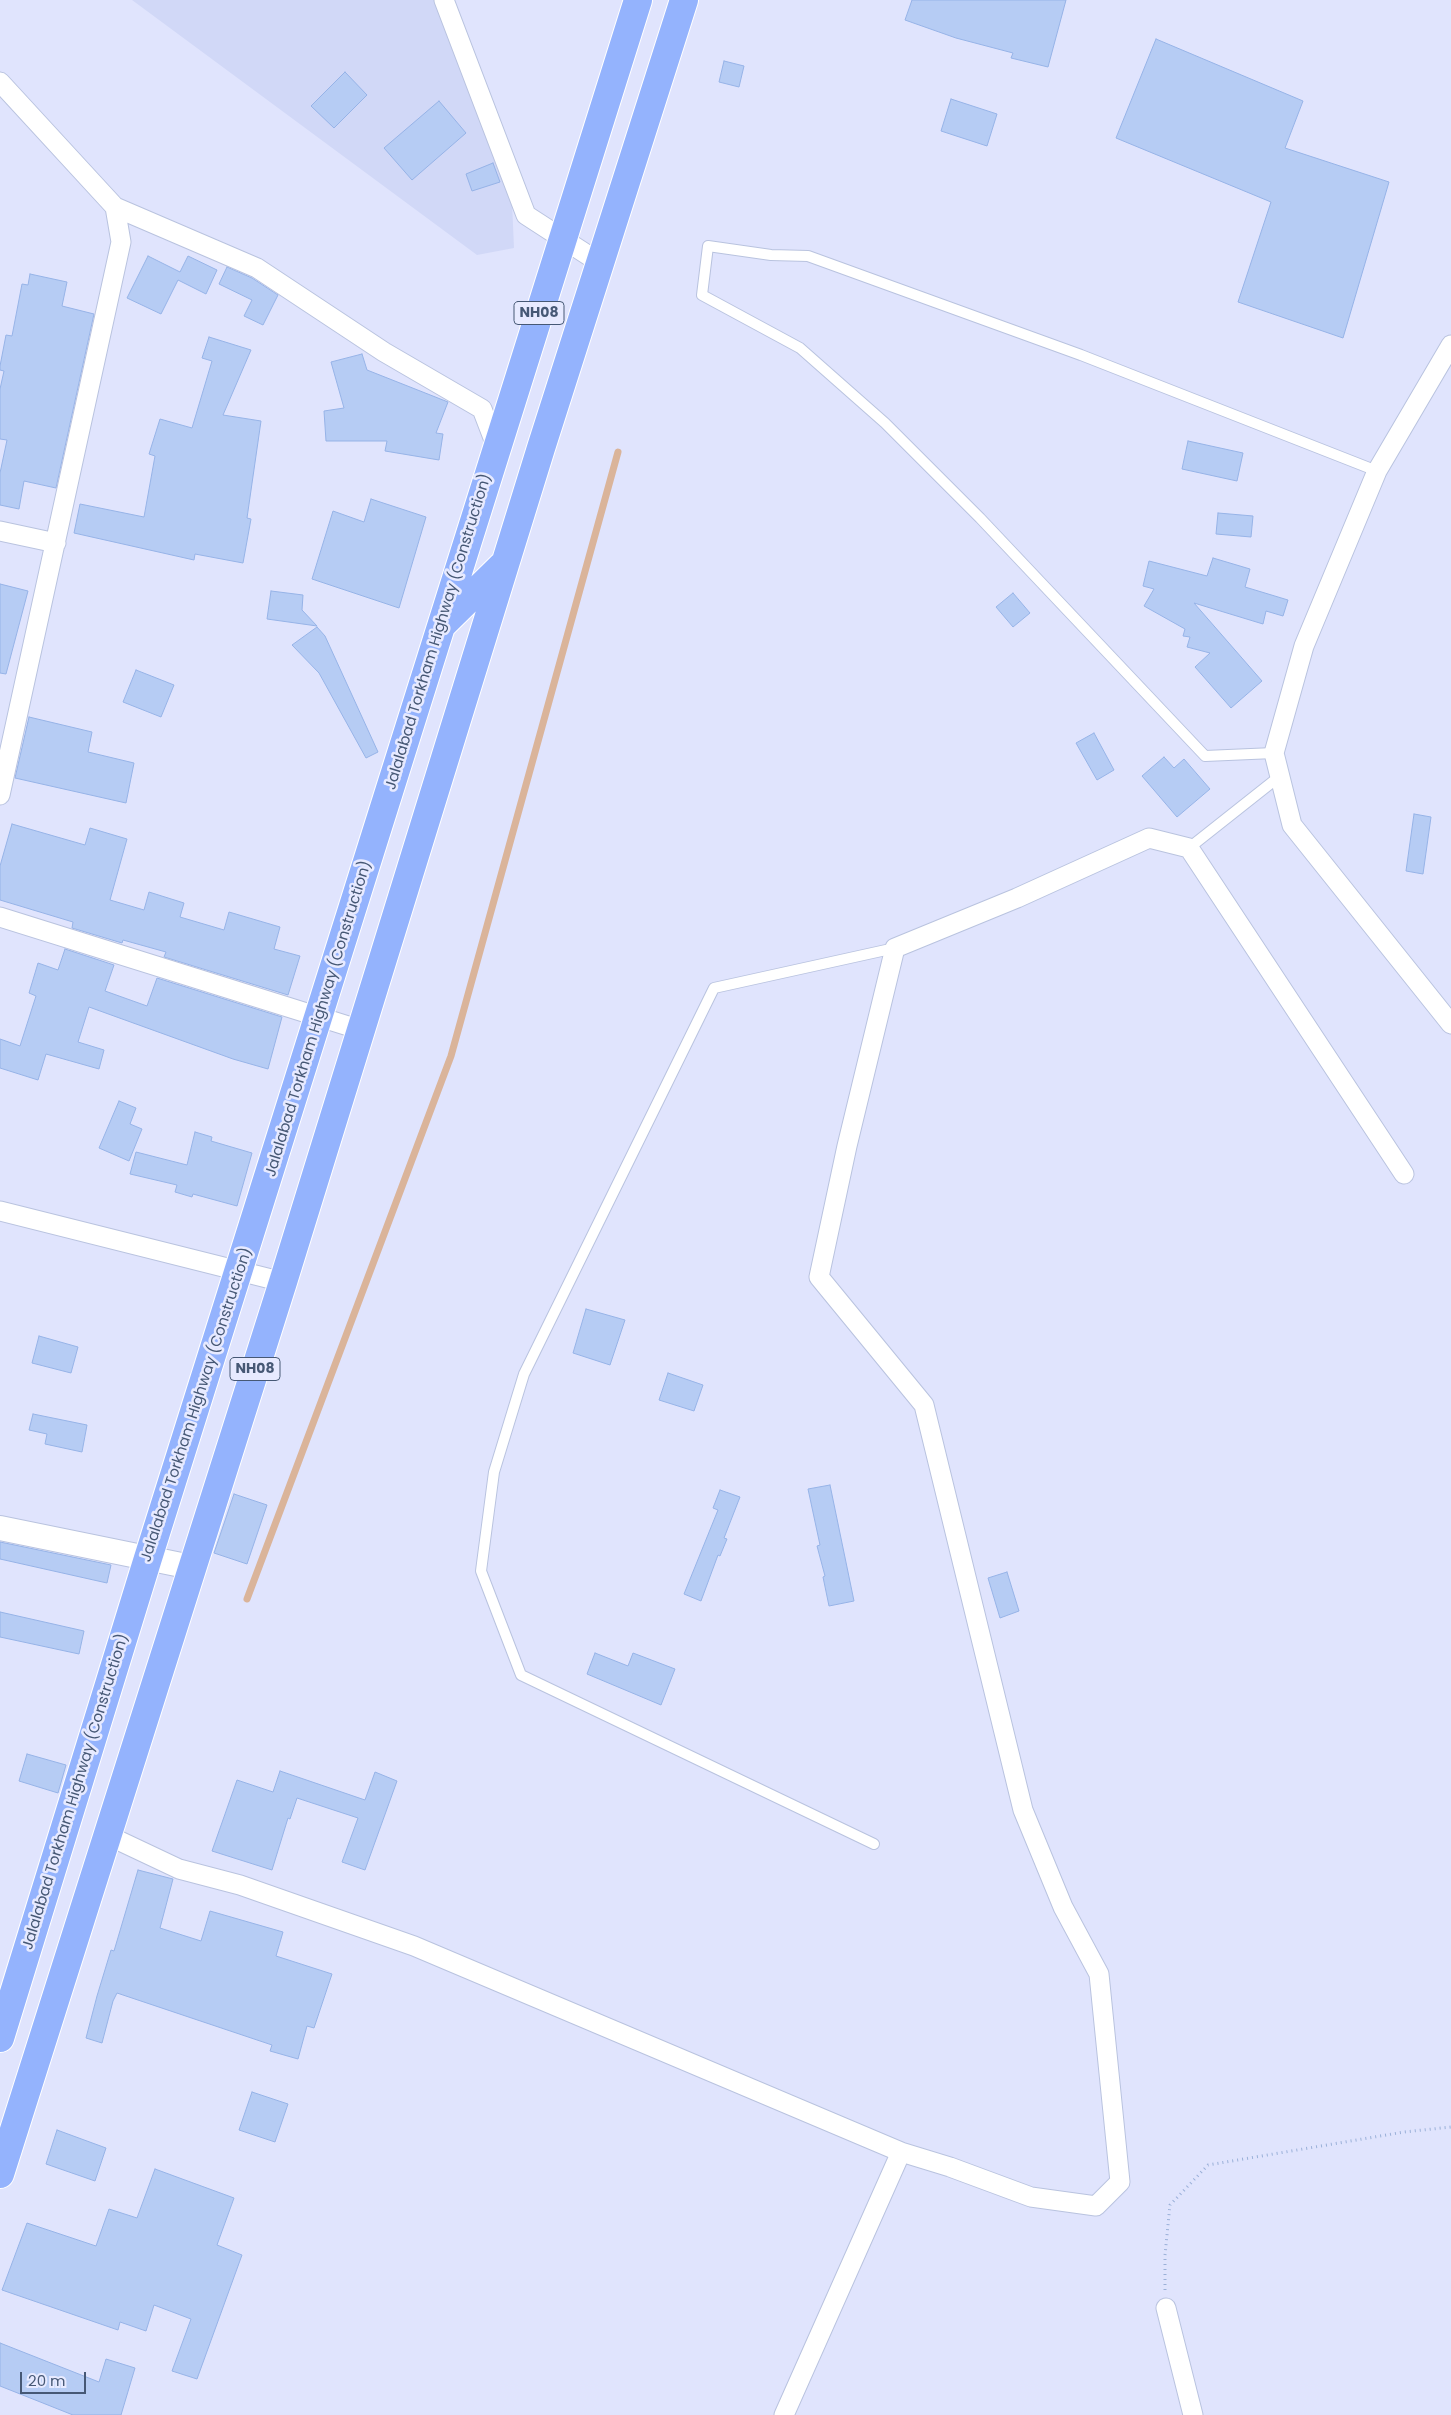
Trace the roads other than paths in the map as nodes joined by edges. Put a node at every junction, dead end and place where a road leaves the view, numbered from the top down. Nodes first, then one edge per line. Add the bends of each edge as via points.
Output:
1 (444, 0) edge
2 (638, 0) edge
3 (684, 0) edge
4 (0, 82) edge
5 (115, 207) junction
6 (562, 240) junction
7 (600, 264) junction
8 (1451, 345) edge
9 (497, 448) junction
10 (1377, 471) junction
11 (0, 531) edge
12 (56, 543) junction
13 (505, 563) junction
14 (441, 626) junction
15 (1274, 753) junction
16 (1280, 776) junction
17 (1, 786) edge
18 (1189, 848) junction
19 (0, 917) edge
20 (895, 948) junction
21 (319, 1019) junction
22 (1451, 1024) edge
23 (361, 1030) junction
24 (1404, 1174) dead end
25 (0, 1211) edge
26 (239, 1272) junction
27 (282, 1282) junction
28 (0, 1528) edge
29 (148, 1558) junction
30 (191, 1567) junction
31 (107, 1835) junction
32 (874, 1844) dead end
33 (0, 2038) edge
34 (901, 2152) junction
35 (0, 2174) edge
36 (1166, 2308) road end
37 (784, 2415) edge
38 (1193, 2415) edge

1 - 6 street via 526,215
2 - 6 highway, Jalalabad Torkham Highway (Construction) / NH08
3 - 7 highway, NH08
4 - 5 street
5 - 9 street via 257,268 384,352 482,409
5 - 12 street via 121,242
6 - 7 street
6 - 9 highway, Jalalabad Torkham Highway (Construction) / NH08
7 - 13 highway, NH08
8 - 10 street
9 - 14 highway, Jalalabad Torkham Highway (Construction) / NH08
10 - 15 street via 1304,646
10 - 15 lane via 1081,355 808,256 771,255 708,246 702,295 800,348 885,423 980,518 1205,756
11 - 12 street
12 - 17 street
13 - 14 highway, NH08
13 - 23 highway, NH08
14 - 21 highway, Jalalabad Torkham Highway (Construction) / NH08
15 - 16 street
16 - 18 lane
16 - 22 street via 1292,825
18 - 20 street via 1149,838 1017,898
18 - 24 street
19 - 21 street
20 - 32 lane via 714,988 524,1374 494,1472 481,1571 521,1676
20 - 34 street via 819,1278 924,1405 1023,1810 1064,1907 1099,1974 1120,2182 1096,2206 1031,2197
21 - 23 street
21 - 26 highway, Jalalabad Torkham Highway (Construction) / NH08
23 - 27 highway, NH08
25 - 26 street
26 - 27 street
26 - 29 highway, Jalalabad Torkham Highway (Construction) / NH08
27 - 30 highway, NH08
28 - 29 street
29 - 30 street
29 - 33 highway, Jalalabad Torkham Highway (Construction) / NH08
30 - 31 highway, NH08
31 - 34 street via 179,1869 240,1885 414,1946
31 - 35 highway, NH08
34 - 37 street
36 - 38 street

